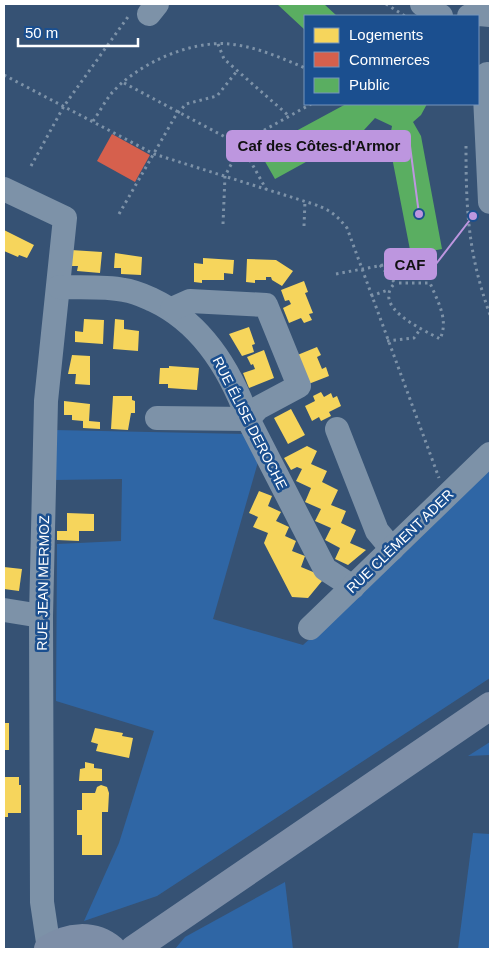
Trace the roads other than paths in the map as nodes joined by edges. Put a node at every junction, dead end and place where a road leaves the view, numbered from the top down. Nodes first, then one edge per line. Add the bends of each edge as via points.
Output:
1 (422, 4) edge
2 (439, 15) edge
3 (474, 15) edge
4 (490, 16) edge
5 (485, 74) edge
6 (4, 189) edge
7 (490, 202) edge
8 (59, 287) junction
9 (172, 309) junction
10 (157, 418) dead end
11 (248, 419) junction
12 (337, 430) dead end
13 (490, 454) edge
14 (392, 550) junction
15 (352, 587) junction
16 (4, 610) edge
17 (42, 616) junction
18 (310, 628) dead end
19 (490, 706) edge
20 (49, 949) edge
21 (112, 949) edge
22 (134, 949) edge

1 - 2 street
3 - 4 street
5 - 7 street
6 - 8 street, RUE JEAN MERMOZ via 65,218
8 - 9 street, RUE ÉLISE DEROCHE via 125,290
8 - 17 street, RUE JEAN MERMOZ via 46,401
9 - 11 street, RUE ÉLISE DEROCHE via 197,330 217,354
9 - 11 street via 190,301 266,305 299,386 258,408
10 - 11 street
11 - 15 street, RUE ÉLISE DEROCHE via 325,569
12 - 14 street via 377,531
13 - 14 street, RUE CLÉMENT ADER
14 - 15 street, RUE CLÉMENT ADER
15 - 18 street, RUE CLÉMENT ADER
16 - 17 street
17 - 20 street, RUE JEAN MERMOZ via 42,902
19 - 22 main road
20 - 21 main road via 63,940 80,938 96,940

